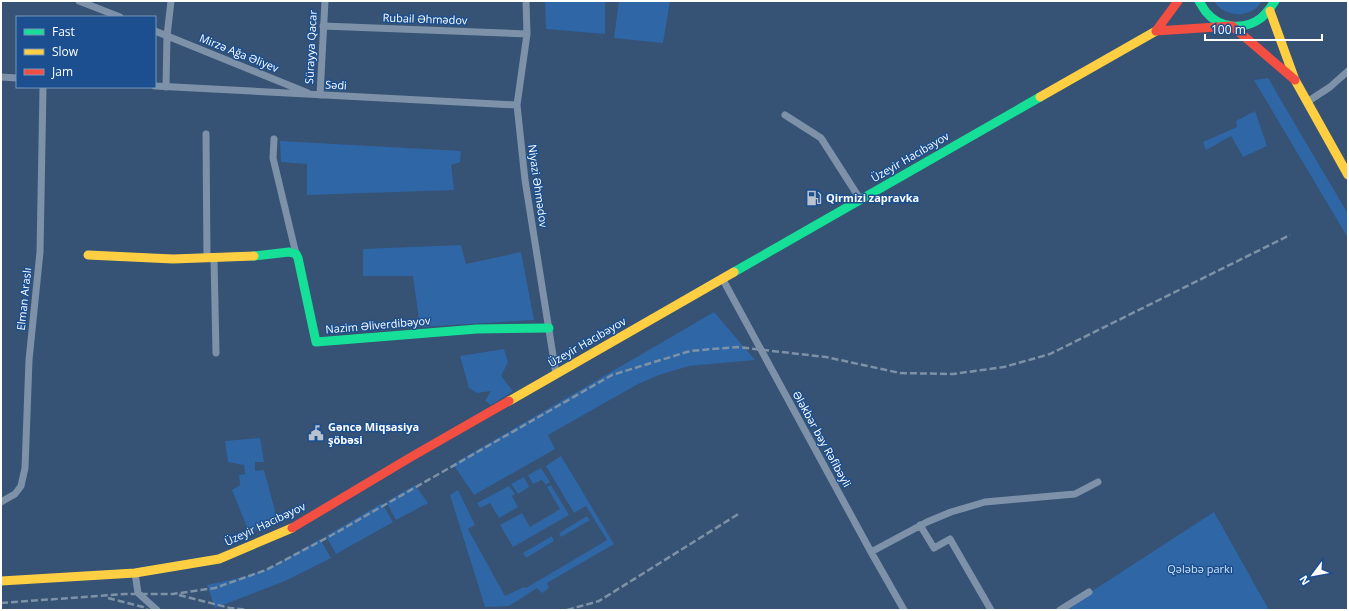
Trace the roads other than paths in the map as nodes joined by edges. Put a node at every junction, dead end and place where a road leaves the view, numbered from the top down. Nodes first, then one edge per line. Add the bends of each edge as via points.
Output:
1 (79, 1) edge
2 (171, 1) edge
3 (325, 1) edge
4 (526, 1) edge
5 (1178, 1) edge
6 (1199, 1) edge
7 (1275, 1) edge
8 (1270, 11) junction
9 (117, 16) edge
10 (323, 26) junction
11 (1232, 26) junction
12 (156, 31) edge
13 (1156, 31) junction
14 (527, 34) junction
15 (167, 36) junction
16 (1348, 71) edge
17 (1, 76) edge
18 (16, 78) edge
19 (1295, 80) junction
20 (156, 86) edge
21 (166, 87) junction
22 (43, 88) edge
23 (317, 95) junction
24 (1307, 102) junction
25 (517, 104) junction
26 (785, 116) dead end
27 (206, 134) dead end
28 (274, 139) dead end
29 (1348, 175) edge
30 (860, 199) junction
31 (296, 254) junction
32 (88, 255) dead end
33 (211, 258) junction
34 (722, 278) junction
35 (549, 328) junction
36 (216, 353) dead end
37 (556, 374) junction
38 (1098, 482) dead end
39 (1, 502) edge
40 (920, 525) junction
41 (871, 552) junction
42 (134, 573) junction
43 (1, 581) edge
44 (1090, 592) dead end
45 (156, 609) edge
46 (904, 610) edge
47 (991, 610) edge
48 (1060, 610) edge

1 - 9 street
2 - 15 street
3 - 10 street, Sürayya Qacar
4 - 14 street, Niyazi Əhmədov
5 - 13 main road
6 - 11 main road via 1207,13 1218,22
7 - 8 main road
8 - 11 main road via 1259,21 1246,26
8 - 19 main road
10 - 14 street, Rubail Əhmədov
10 - 23 street, Sürayya Qacar
11 - 13 main road
11 - 19 main road
12 - 15 street, Mirzə Ağa Əliyev
13 - 30 main road, Üzeyir Hacıbəyov
14 - 25 street, Niyazi Əhmədov
15 - 21 street
15 - 23 street, Mirzə Ağa Əliyev
16 - 24 street via 1330,88
17 - 18 street
19 - 24 main road
20 - 21 street, Sədi
21 - 23 street, Sədi
22 - 39 street, Elman Araslı via 40,252 29,360 25,468 21,486 15,494
23 - 25 street, Sədi
24 - 29 main road
25 - 35 street, Niyazi Əhmədov via 525,180
26 - 30 street via 822,138
27 - 33 street
28 - 31 street via 273,158
30 - 34 main road, Üzeyir Hacıbəyov
31 - 33 main road via 289,252
31 - 35 main road, Nazim Əliverdibəyov via 316,342 477,329
32 - 33 main road via 151,259
33 - 36 street
34 - 37 main road, Üzeyir Hacıbəyov
34 - 41 street, Ələkbər bəy Rəfibəyli
35 - 37 street, Niyazi Əhmədov
37 - 42 main road, Üzeyir Hacıbəyov via 391,468 296,526 219,559
38 - 40 street via 1075,494 985,502
40 - 41 street
40 - 47 street via 934,548 950,539
41 - 46 street, Ələkbər bəy Rəfibəyli
42 - 43 main road, Üzeyir Hacıbəyov
42 - 45 street via 138,593
44 - 48 street

